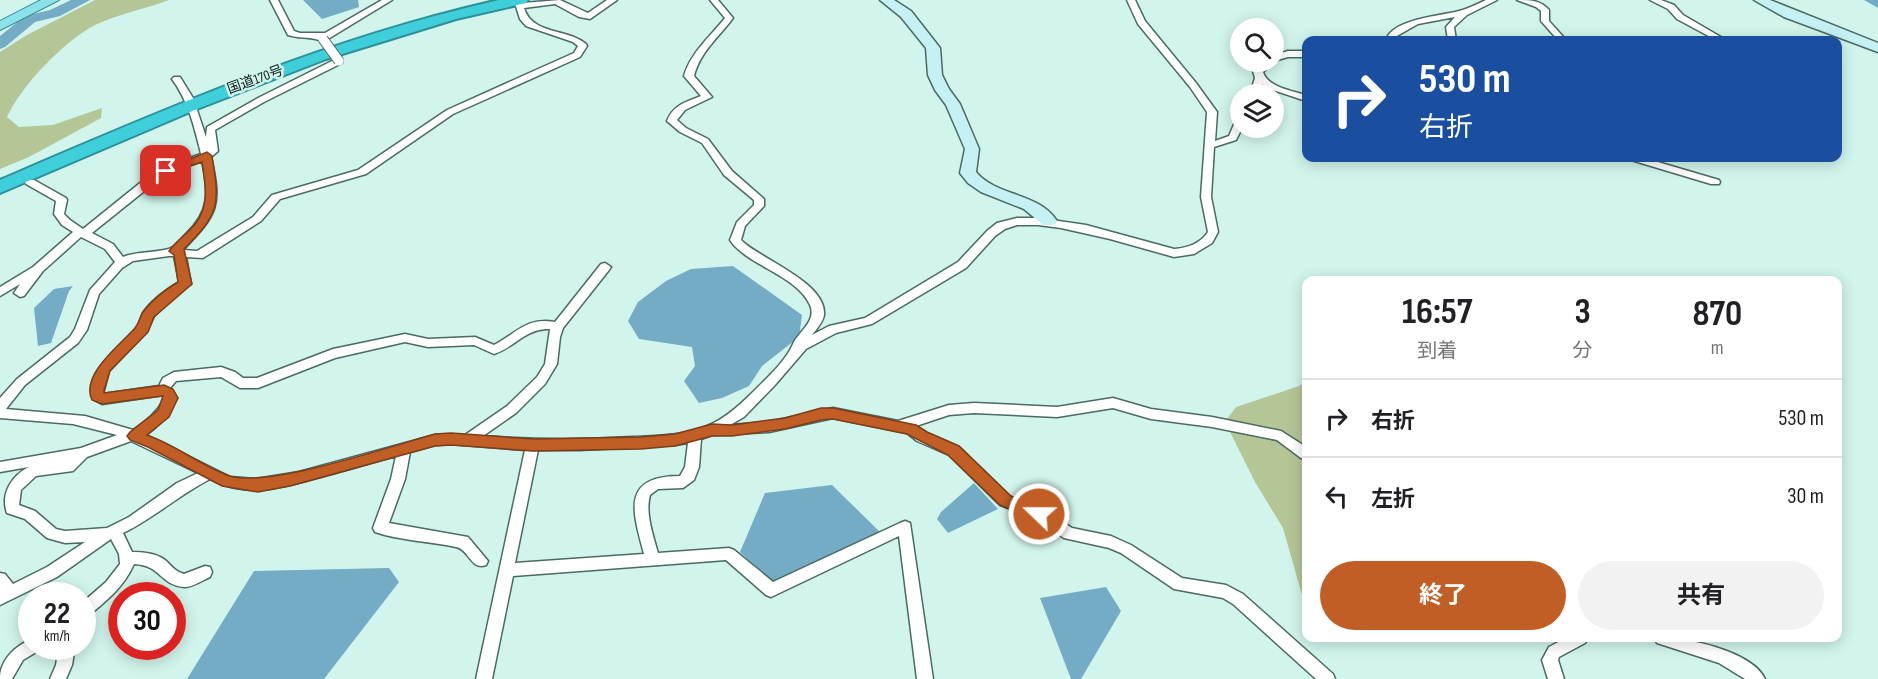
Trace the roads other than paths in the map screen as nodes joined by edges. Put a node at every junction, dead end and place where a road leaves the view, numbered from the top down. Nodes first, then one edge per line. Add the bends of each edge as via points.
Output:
1 (52, 0) edge
2 (274, 0) edge
3 (388, 0) edge
4 (483, 0) edge
5 (614, 0) edge
6 (714, 0) edge
7 (886, 0) edge
8 (1131, 0) edge
9 (1493, 0) edge
10 (1521, 0) edge
11 (1654, 0) edge
12 (1760, 0) edge
13 (519, 2) edge
14 (1464, 14) junction
15 (0, 26) edge
16 (1391, 36) edge
17 (1451, 36) edge
18 (1558, 36) edge
19 (1715, 36) edge
20 (324, 38) junction
21 (1878, 48) edge
22 (1302, 54) edge
23 (1284, 55) edge
24 (1258, 72) edge
25 (1260, 78) junction
26 (177, 79) dead end
27 (1258, 84) edge
28 (1302, 97) edge
29 (189, 101) junction
30 (1233, 138) edge
31 (1211, 145) junction
32 (207, 156) junction
33 (58, 158) junction
34 (1648, 162) edge
35 (0, 180) edge
36 (30, 182) dead end
37 (1716, 182) dead end
38 (0, 187) edge
39 (1049, 221) junction
40 (81, 233) junction
41 (177, 251) junction
42 (121, 263) junction
43 (44, 264) junction
44 (605, 267) dead end
45 (0, 292) edge
46 (20, 293) dead end
47 (556, 326) junction
48 (796, 353) junction
49 (164, 390) junction
50 (0, 407) edge
51 (0, 413) edge
52 (902, 425) junction
53 (712, 430) junction
54 (134, 436) junction
55 (695, 436) junction
56 (467, 440) junction
57 (533, 445) junction
58 (404, 449) junction
59 (1302, 451) edge
60 (82, 453) junction
61 (0, 467) edge
62 (210, 473) junction
63 (111, 533) junction
64 (128, 558) junction
65 (653, 559) junction
66 (481, 561) dead end
67 (507, 570) junction
68 (205, 573) dead end
69 (0, 579) edge
70 (5, 596) edge
71 (96, 600) edge
72 (1573, 642) edge
73 (1670, 642) edge
74 (18, 654) edge
75 (65, 660) edge
76 (3, 679) edge
77 (58, 679) edge
78 (484, 679) edge
79 (926, 679) edge
80 (1327, 679) edge
81 (1556, 679) edge
82 (1757, 679) edge

1 - 15 main road
2 - 20 street via 291,33
3 - 20 street
4 - 29 highway, 国道170号 via 344,39
5 - 13 street via 590,16 556,1
6 - 48 street via 729,18 699,55 689,76 707,97 677,111 672,121 705,141 729,173 759,199 759,206 740,221 735,240 784,273 816,303 816,321 799,341
7 - 39 street via 906,14 933,48 935,75 953,104 972,149 970,176 1026,203
8 - 31 street via 1141,22 1212,112
9 - 14 street
10 - 18 street via 1543,7 1545,21
11 - 19 street
12 - 21 street
13 - 29 highway, 国道170号 via 427,21
13 - 41 street via 525,20 534,27 578,40 582,51 450,112 362,172 276,197 257,219 199,255
14 - 16 street via 1416,22
14 - 17 street via 1450,27
20 - 32 street, bridge via 339,61 210,129 213,151
22 - 23 street
24 - 25 street
25 - 27 street
25 - 28 street via 1270,86
26 - 29 street via 186,88
29 - 32 street
29 - 33 highway, 国道170号
30 - 31 street
31 - 39 street via 1206,197 1213,232 1190,251 1174,253
32 - 40 street via 166,171
32 - 41 street via 211,205 202,224
33 - 35 highway, 国道170号
33 - 38 highway, 国道170号
34 - 37 street
36 - 40 street via 62,200 59,214
39 - 48 street via 1024,220 999,227 962,265 868,321 833,329
40 - 42 street via 117,252
40 - 43 street
41 - 42 street via 130,258
41 - 49 street via 185,284 148,314 143,328 104,369 97,396 102,399
42 - 50 street via 94,293 74,340 21,382
43 - 45 street
43 - 46 street
44 - 47 street
47 - 49 street via 530,325 509,344 494,350 475,341 428,344 405,338 333,354 258,382 240,383 221,372 174,377 167,381
47 - 56 street via 553,355 542,380 505,414
48 - 53 street via 739,413
49 - 54 street via 171,398 164,413
51 - 54 street via 68,419
52 - 53 street via 833,413 785,424
52 - 59 street via 949,410 1057,412 1113,403 1151,414 1281,436
52 - 80 street via 954,451 1005,501 1039,514 1069,534 1126,549 1179,584 1226,592 1238,599
53 - 55 street
54 - 60 street
54 - 62 street
55 - 57 street via 641,443
55 - 65 street via 689,476 683,482 656,483 642,494 642,515
56 - 57 street
56 - 58 street via 435,440
57 - 67 street
58 - 62 street via 258,486 228,482
58 - 66 street via 380,528 463,541
60 - 61 street
60 - 63 street via 66,468 24,475 13,490 12,509 30,515 52,534 65,537
62 - 63 street
63 - 64 street
63 - 70 street via 52,572
64 - 68 street via 156,561 168,575 185,581
64 - 71 street via 115,584
65 - 67 street
65 - 79 street via 729,554 771,590 904,527
67 - 78 street
69 - 70 street
72 - 81 street via 1554,652 1550,660
73 - 82 street via 1720,656
74 - 76 street
75 - 77 street

